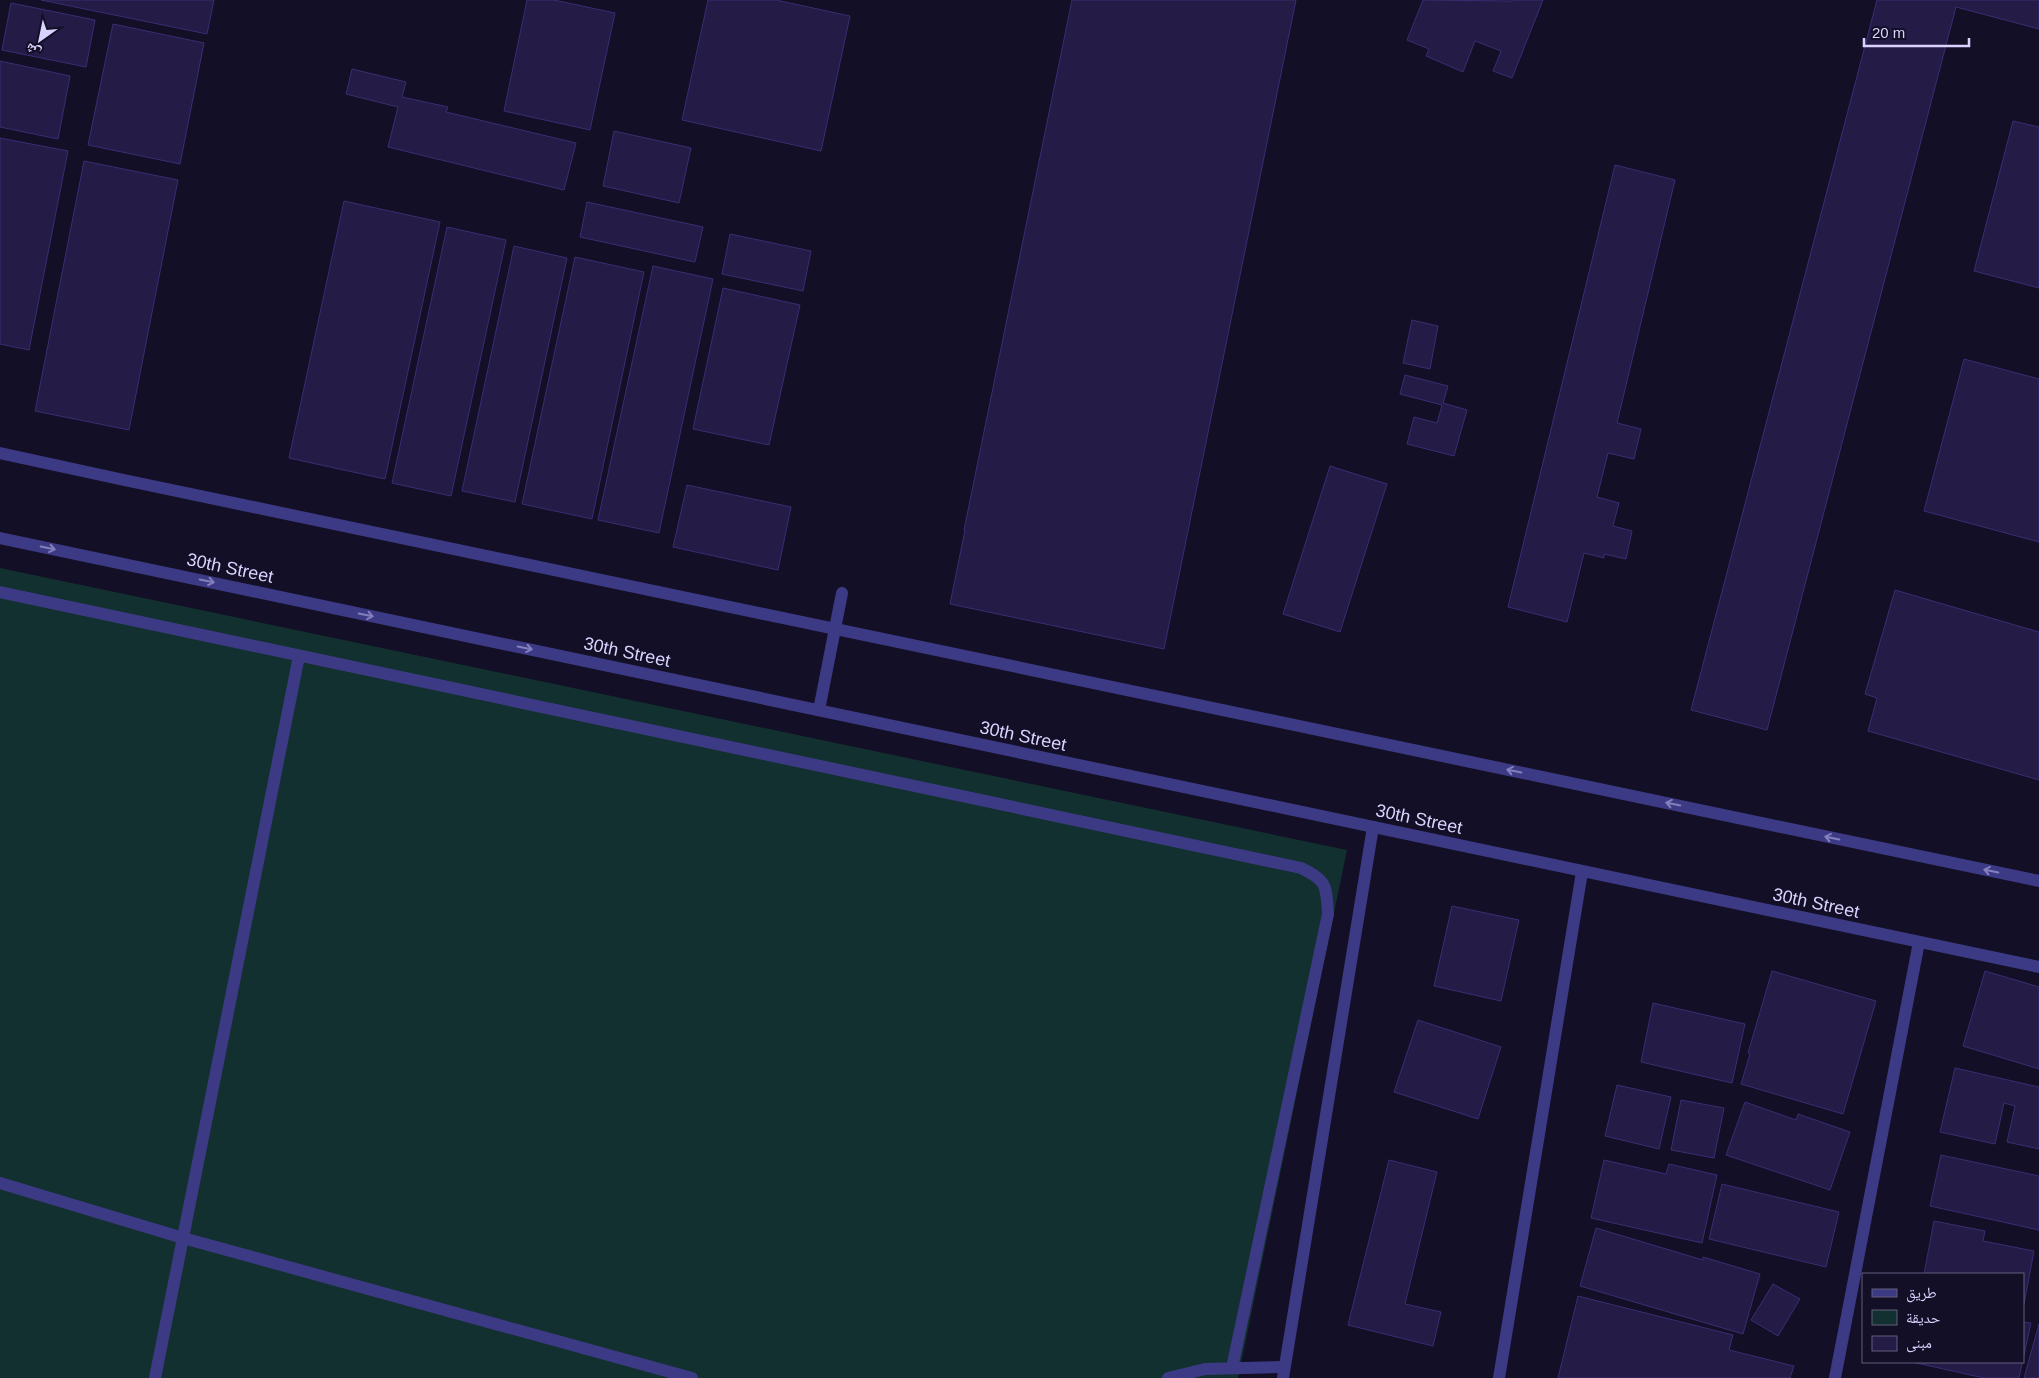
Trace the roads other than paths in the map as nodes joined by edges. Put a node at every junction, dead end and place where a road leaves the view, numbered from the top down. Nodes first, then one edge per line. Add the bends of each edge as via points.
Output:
1 (0, 453) edge
2 (0, 538) edge
3 (0, 592) edge
4 (842, 593) dead end
5 (834, 628) junction
6 (299, 656) junction
7 (818, 710) junction
8 (1373, 827) junction
9 (1582, 872) junction
10 (2039, 881) edge
11 (1919, 942) junction
12 (2039, 967) edge
13 (0, 1183) edge
14 (184, 1238) junction
15 (1232, 1368) junction
16 (1284, 1373) edge
17 (155, 1378) edge
18 (692, 1378) edge
19 (1168, 1378) edge
20 (1499, 1378) edge
21 (1835, 1378) edge

1 - 5 street
2 -> 7 street, 30th Street
3 - 6 street
4 - 5 street
5 - 7 street
10 -> 5 street
6 - 14 street
6 - 15 street via 1292,866 1318,876 1326,888 1328,914
7 - 8 street, 30th Street
8 - 9 street, 30th Street
8 - 16 street
9 - 11 street, 30th Street
9 - 20 street
11 - 12 street, 30th Street
11 - 21 street
13 - 14 street
14 - 17 street
14 - 18 street
15 - 16 street
15 - 19 street via 1205,1368

